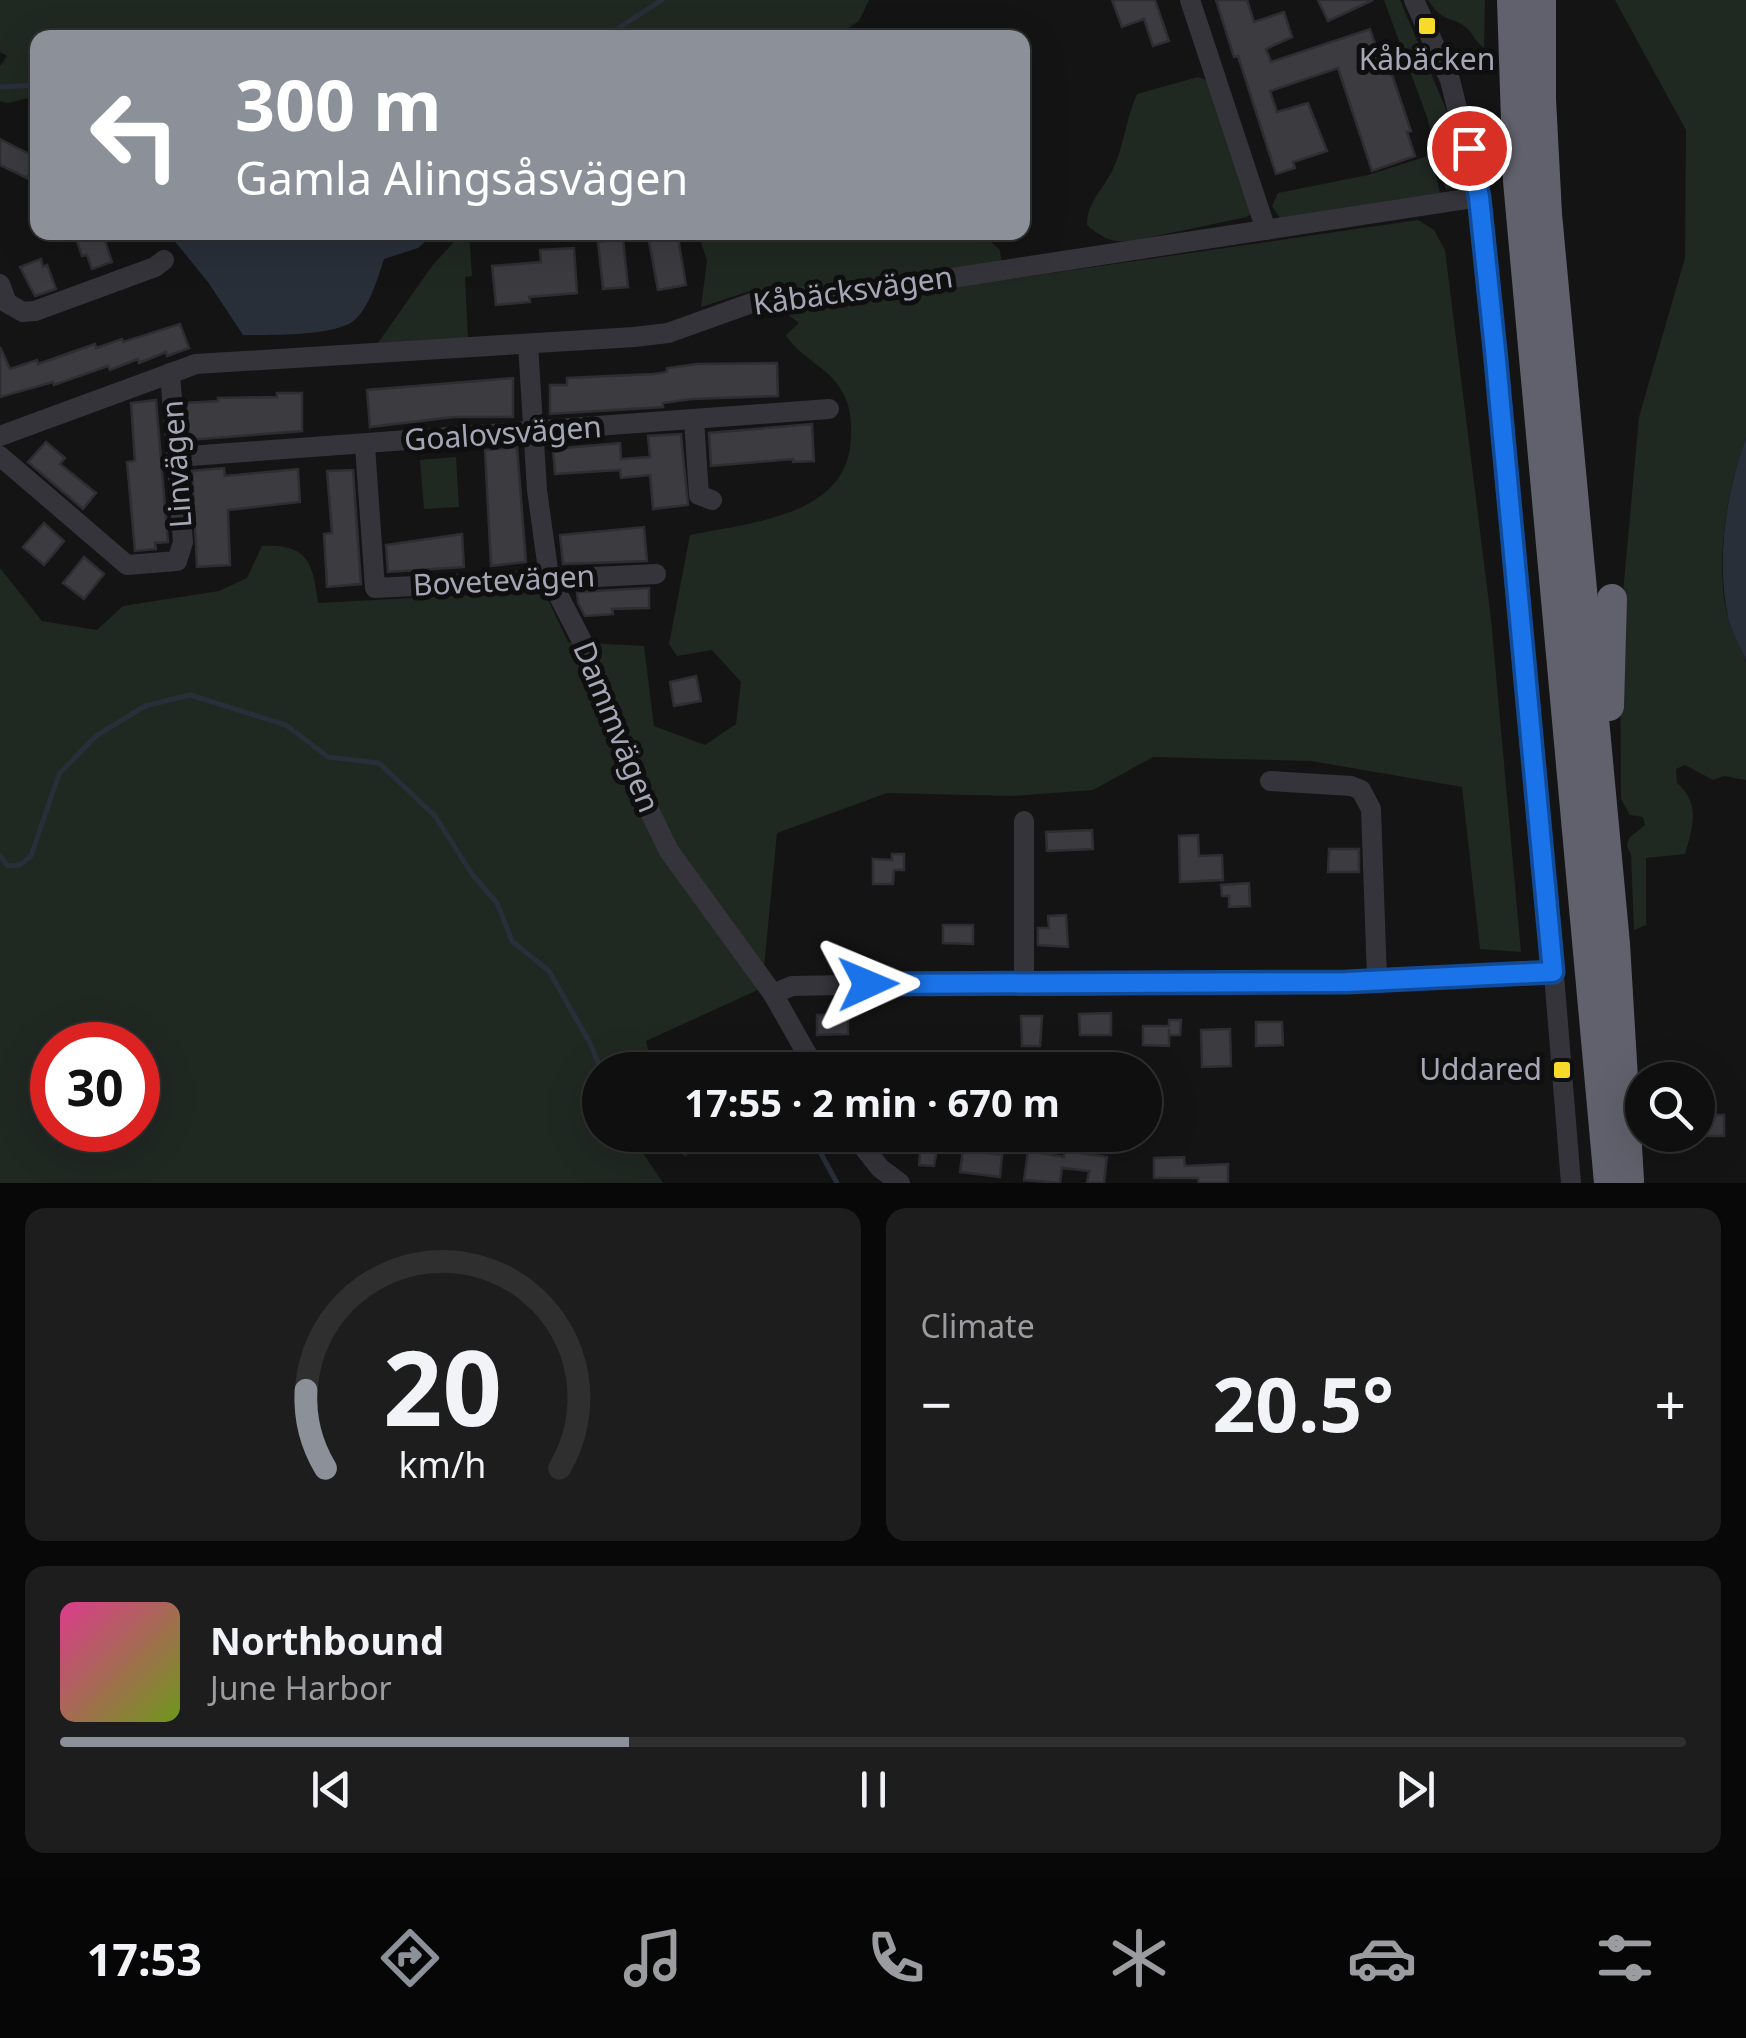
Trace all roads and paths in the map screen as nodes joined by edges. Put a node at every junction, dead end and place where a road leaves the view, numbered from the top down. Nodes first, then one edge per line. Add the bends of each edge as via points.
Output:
1 (1190, 0) edge
2 (1414, 0) edge
3 (1512, 0) edge
4 (1541, 0) edge
5 (1479, 197) junction
6 (1266, 230) junction
7 (164, 260) dead end
8 (0, 284) edge
9 (528, 344) junction
10 (170, 373) junction
11 (829, 409) dead end
12 (694, 420) junction
13 (533, 432) junction
14 (0, 436) edge
15 (366, 446) junction
16 (0, 456) edge
17 (176, 457) junction
18 (712, 500) dead end
19 (656, 574) dead end
20 (549, 577) junction
21 (1612, 599) dead end
22 (1270, 781) dead end
23 (1024, 821) dead end
24 (1615, 944) junction
25 (1553, 972) junction
26 (1378, 979) junction
27 (1024, 984) junction
28 (773, 994) junction
29 (806, 1052) edge
30 (867, 1152) edge
31 (900, 1183) edge
32 (1571, 1183) edge
33 (1609, 1183) edge
34 (1629, 1183) edge

1 - 6 street
2 - 5 street via 1450,80
3 - 33 highway via 1518,181
4 - 24 highway via 1547,214
5 - 6 street, Kåbäcksvägen
5 - 25 street
6 - 9 street, Kåbäcksvägen via 835,296 763,299 668,333
7 - 8 street via 35,311 7,304
9 - 10 street, Kåbäcksvägen via 222,360
9 - 13 street, Dammvägen
10 - 14 street, Kåbäcksvägen
10 - 17 street, Linvägen
11 - 12 street, Goalovsvägen
12 - 13 street, Goalovsvägen
12 - 18 street via 699,495
13 - 15 street, Goalovsvägen
13 - 20 street, Dammvägen
15 - 17 street, Goalovsvägen
15 - 20 street, Bovetevägen via 375,588
16 - 17 street, Linvägen via 127,565 170,564 181,555
19 - 20 street, Bovetevägen
20 - 28 street, Dammvägen via 584,644 627,765 668,851
21 - 24 highway via 1608,760
22 - 26 street via 1352,786 1367,798
23 - 27 street
24 - 34 highway
25 - 26 street
25 - 32 street
26 - 27 street
27 - 28 street via 792,986
28 - 29 street, Dammvägen
30 - 31 street

